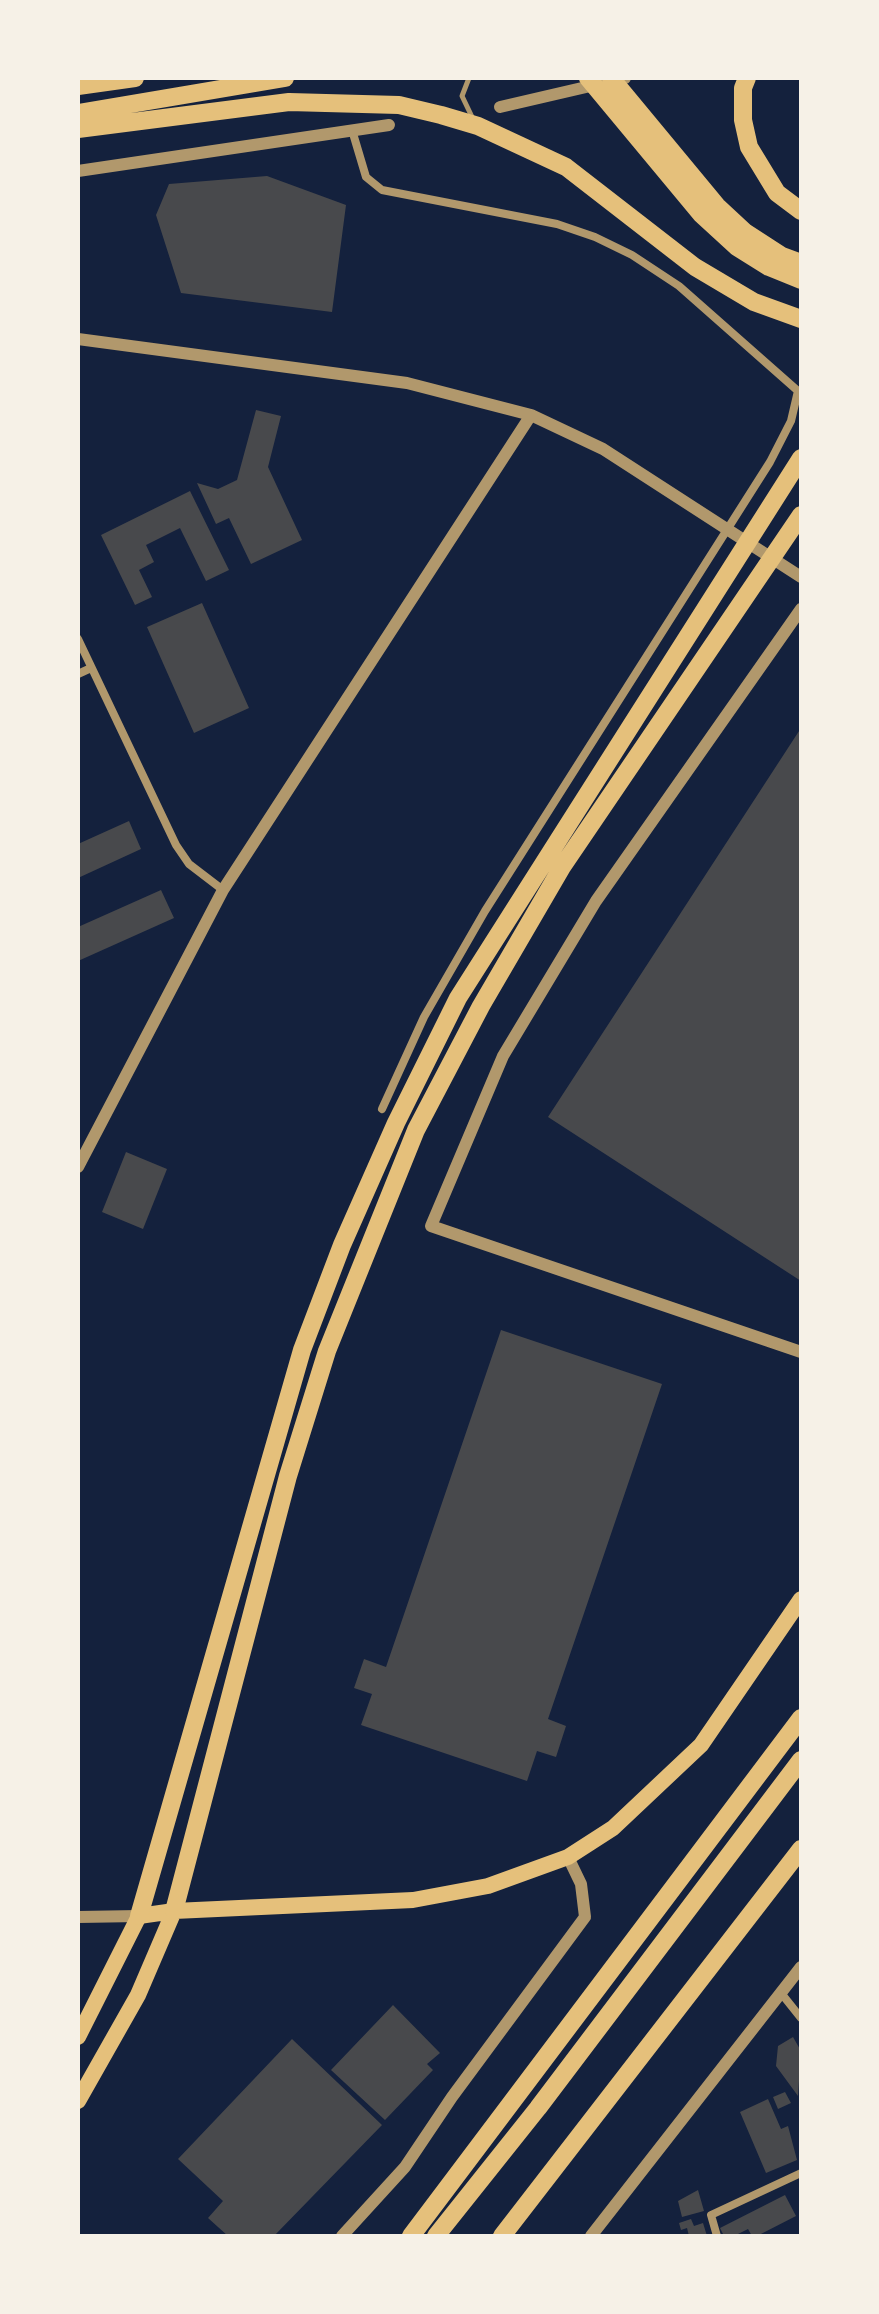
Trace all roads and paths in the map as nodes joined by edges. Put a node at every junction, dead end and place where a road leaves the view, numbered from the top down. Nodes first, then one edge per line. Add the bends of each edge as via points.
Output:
1 (135, 78) edge
2 (285, 78) edge
3 (469, 78) edge
4 (588, 78) edge
5 (611, 78) edge
6 (625, 78) edge
7 (747, 78) edge
8 (78, 86) edge
9 (500, 107) dead end
10 (78, 113) edge
11 (635, 123) junction
12 (389, 125) dead end
13 (478, 126) junction
14 (78, 129) edge
15 (352, 130) junction
16 (78, 171) edge
17 (801, 211) edge
18 (801, 263) edge
19 (801, 280) edge
20 (801, 319) edge
21 (78, 339) edge
22 (531, 415) junction
23 (801, 458) edge
24 (801, 515) edge
25 (728, 529) junction
26 (801, 577) edge
27 (801, 609) edge
28 (78, 639) edge
29 (91, 668) junction
30 (78, 674) edge
31 (223, 890) junction
32 (382, 1109) dead end
33 (78, 1167) edge
34 (801, 1352) edge
35 (801, 1599) edge
36 (801, 1718) edge
37 (801, 1760) edge
38 (801, 1849) edge
39 (568, 1857) junction
40 (174, 1911) junction
41 (139, 1916) junction
42 (78, 1917) edge
43 (801, 1967) edge
44 (781, 1993) junction
45 (801, 2018) edge
46 (78, 2037) edge
47 (78, 2101) edge
48 (801, 2173) edge
49 (342, 2236) edge
50 (411, 2236) edge
51 (436, 2236) edge
52 (502, 2236) edge
53 (591, 2236) edge
54 (717, 2236) edge

1 - 8 highway
2 - 10 highway
3 - 13 lane via 462,96
4 - 11 highway
5 - 11 highway
6 - 9 street
7 - 17 highway via 743,120 749,147 777,193
11 - 18 highway via 745,232
11 - 19 highway via 701,214 737,247
12 - 15 street
13 - 14 highway via 399,105 289,102
13 - 20 highway via 566,167 695,267 754,302
15 - 16 street
15 - 25 street via 366,177 382,190 557,224 608,243 679,286 798,391 791,421
21 - 22 street via 407,383
22 - 25 street via 603,449
22 - 31 street
23 - 41 highway via 473,972 396,1123 302,1350
24 - 40 highway via 562,867 416,1130 327,1351 288,1476
25 - 26 street
25 - 32 street via 485,911 424,1017
27 - 34 street via 596,901 557,965 503,1056 431,1226
28 - 29 street
29 - 30 street
29 - 31 street via 176,845 189,864
31 - 33 street
35 - 39 main road via 701,1745 613,1828
36 - 50 highway
37 - 51 highway
38 - 52 highway
39 - 40 main road via 488,1886 413,1900
39 - 49 street via 581,1884 585,1917 405,2167
40 - 41 main road
40 - 47 main road via 138,1995
41 - 42 street
41 - 46 main road
43 - 44 street
44 - 45 street
44 - 53 street
48 - 54 street via 711,2215

